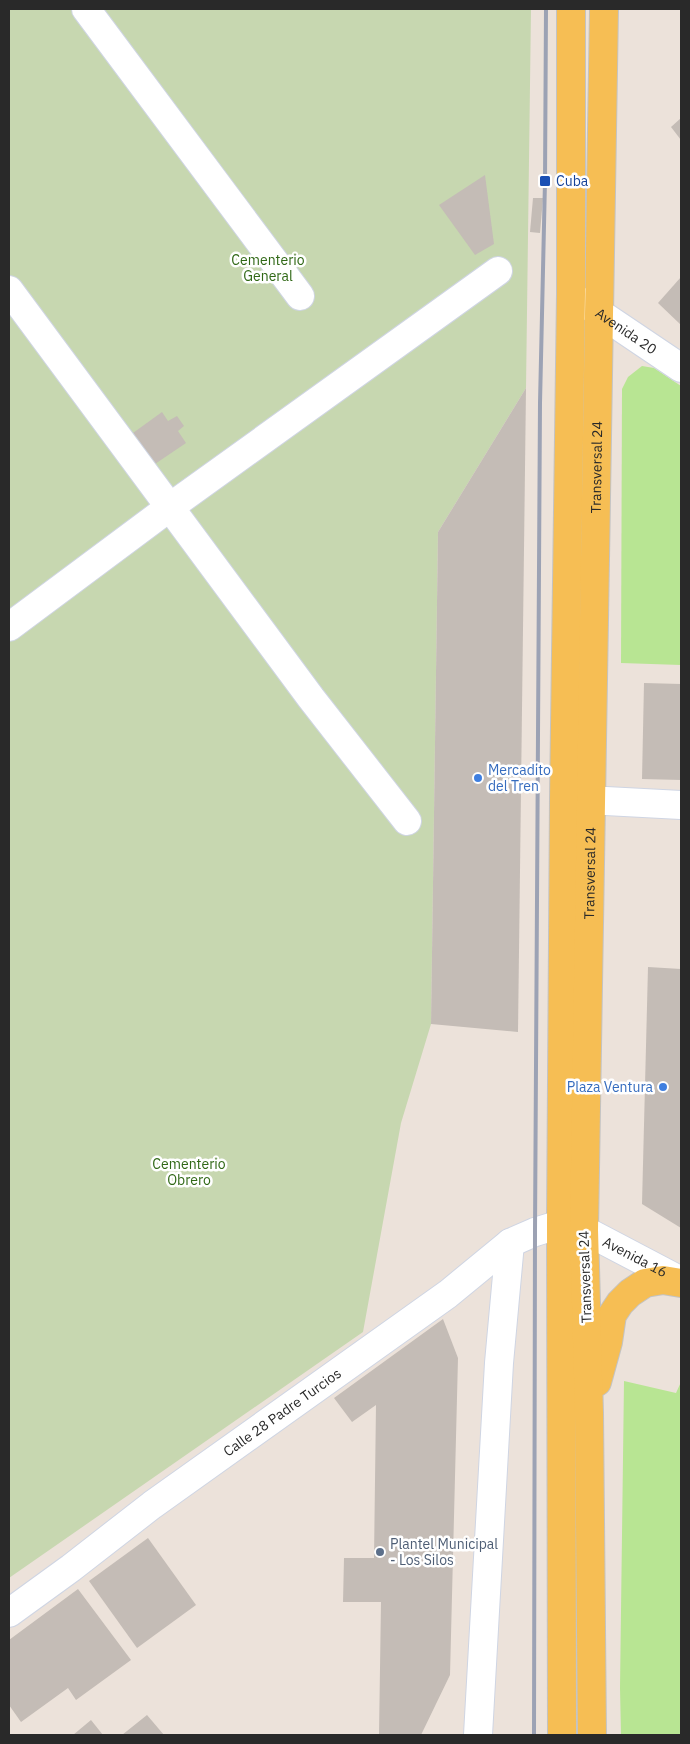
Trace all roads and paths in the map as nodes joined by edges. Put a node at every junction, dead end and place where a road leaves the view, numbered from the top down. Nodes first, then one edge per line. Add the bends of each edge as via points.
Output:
1 (86, 9) edge
2 (571, 9) edge
3 (604, 9) edge
4 (498, 271) dead end
5 (9, 290) edge
6 (571, 294) junction
7 (300, 296) dead end
8 (599, 314) junction
9 (681, 368) edge
10 (170, 507) junction
11 (9, 627) edge
12 (564, 799) junction
13 (591, 800) junction
14 (681, 805) edge
15 (407, 821) dead end
16 (572, 1227) junction
17 (510, 1243) junction
18 (681, 1282) edge
19 (589, 1413) junction
20 (9, 1613) edge
21 (562, 1727) edge
22 (591, 1728) edge
23 (478, 1735) edge

1 - 7 street
2 - 6 main road, Transversal 24
3 - 8 main road, Transversal 24
4 - 10 street
5 - 10 street
6 - 8 street, Avenida 20
6 - 12 main road, Transversal 24
8 - 9 street, Avenida 20
8 - 13 main road, Transversal 24
10 - 11 street
10 - 15 street via 311,698
12 - 13 street
12 - 16 main road, Transversal 24
13 - 14 street
13 - 16 main road, Transversal 24
16 - 17 street, Calle 28 Padre Turcios via 534,1232
16 - 18 street, Avenida 16
16 - 19 main road, Transversal 24
16 - 21 main road, Transversal 24
17 - 20 street, Calle 28 Padre Turcios via 448,1294 168,1494
17 - 23 street via 499,1362
18 - 19 main road via 645,1283 620,1303 612,1315
19 - 22 main road, Transversal 24
21 - 22 main road

